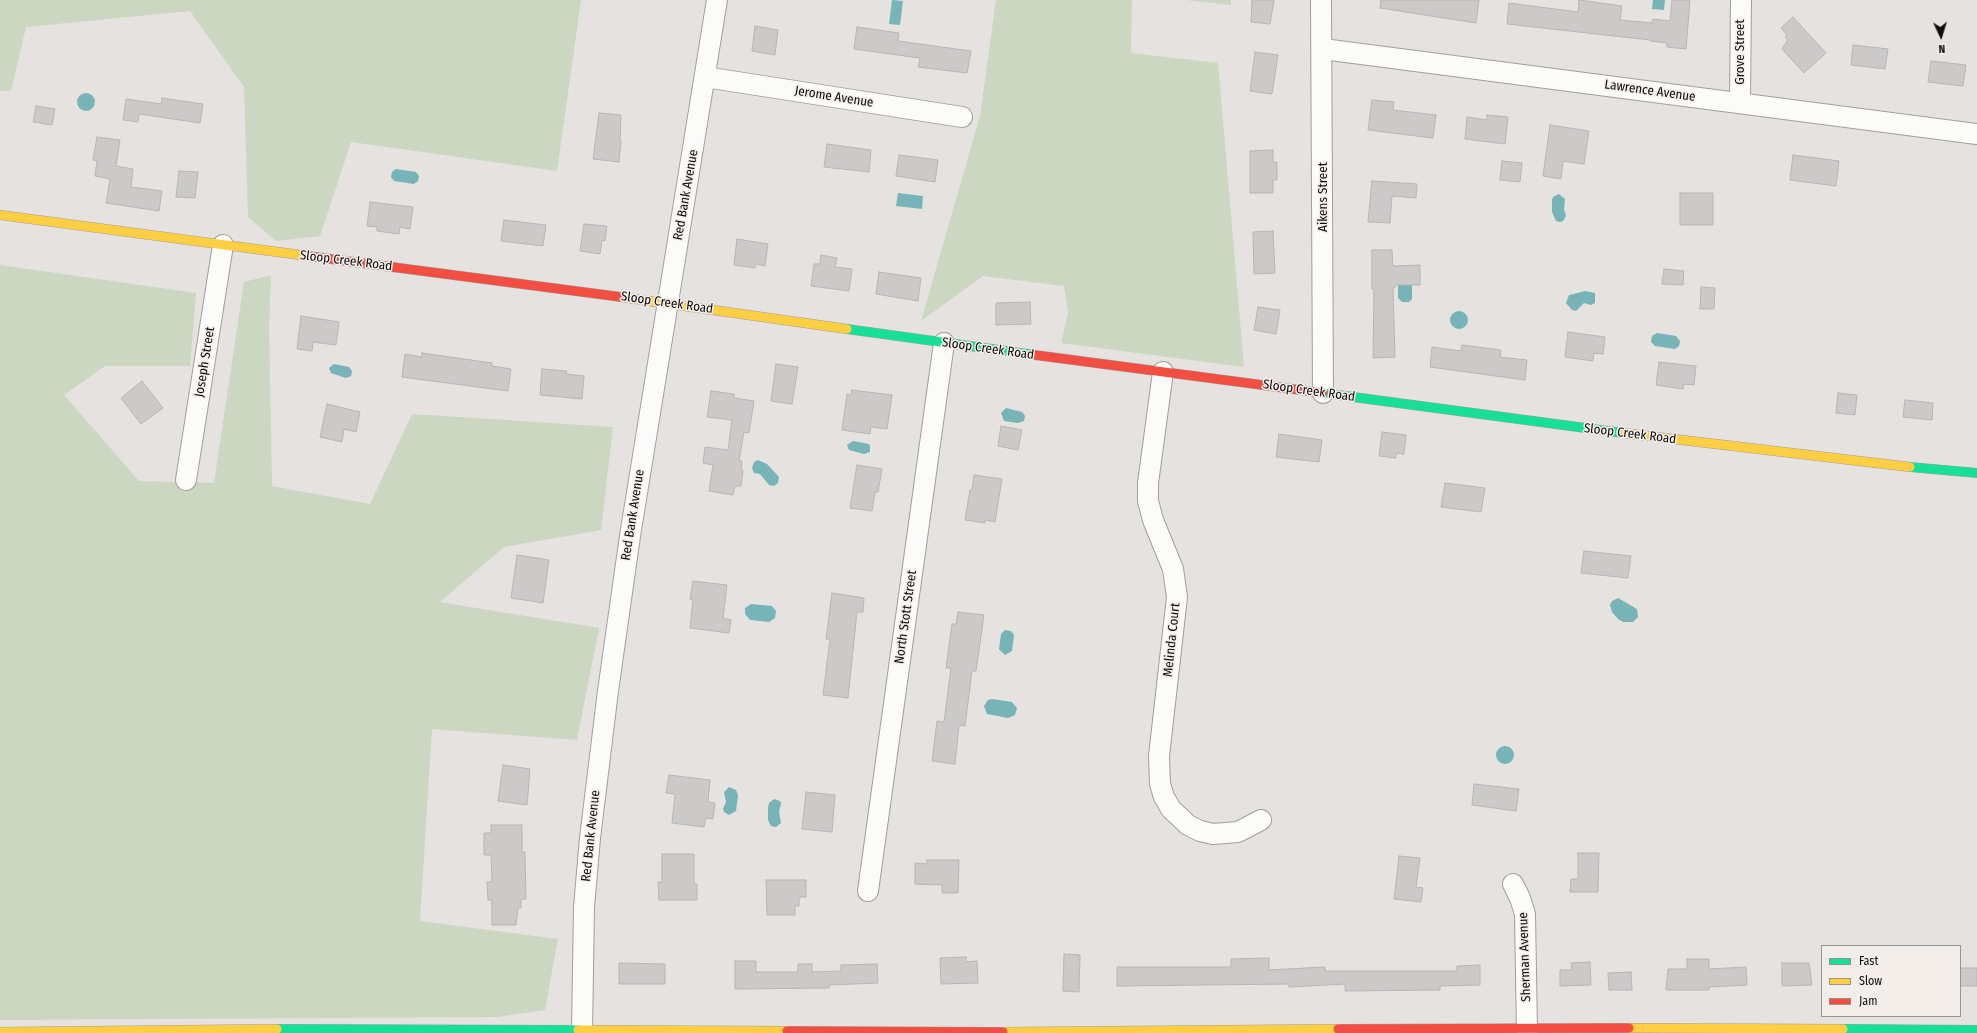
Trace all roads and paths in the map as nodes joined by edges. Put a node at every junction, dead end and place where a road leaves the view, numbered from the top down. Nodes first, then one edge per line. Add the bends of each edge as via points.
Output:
1 (717, 0) edge
2 (1321, 0) edge
3 (1741, 0) edge
4 (1323, 49) junction
5 (706, 77) junction
6 (1740, 103) junction
7 (962, 117) dead end
8 (1977, 134) edge
9 (0, 215) edge
10 (223, 245) junction
11 (668, 303) junction
12 (944, 343) junction
13 (1163, 372) junction
14 (1323, 393) junction
15 (1977, 473) edge
16 (186, 480) dead end
17 (1261, 820) dead end
18 (1513, 884) dead end
19 (868, 891) dead end
20 (1527, 1030) edge
21 (1977, 1030) edge
22 (239, 1031) edge
23 (1875, 1031) edge
24 (0, 1032) edge
25 (582, 1032) edge
26 (1025, 1033) edge

1 - 5 street, Red Bank Avenue
2 - 4 street, Aikens Street
3 - 6 street, Grove Street
4 - 6 street, Lawrence Avenue
4 - 14 street, Aikens Street
5 - 7 street, Jerome Avenue
5 - 11 street, Red Bank Avenue
6 - 8 street, Lawrence Avenue
9 - 10 street, Sloop Creek Road
10 - 11 street, Sloop Creek Road
10 - 16 street, Joseph Street
11 - 12 street, Sloop Creek Road
11 - 25 street, Red Bank Avenue via 630,536 590,838 584,907
12 - 13 street, Sloop Creek Road
12 - 19 street, North Stott Street
13 - 14 street, Sloop Creek Road
13 - 17 street, Melinda Court via 1148,483 1148,501 1172,569 1177,597 1159,756 1160,784 1170,809 1188,825 1200,831 1213,834 1238,832
14 - 15 street, Sloop Creek Road via 1667,439
18 - 20 street, Sherman Avenue via 1525,914
20 - 23 street
20 - 26 street
21 - 23 street
22 - 24 street
22 - 25 street
25 - 26 street

